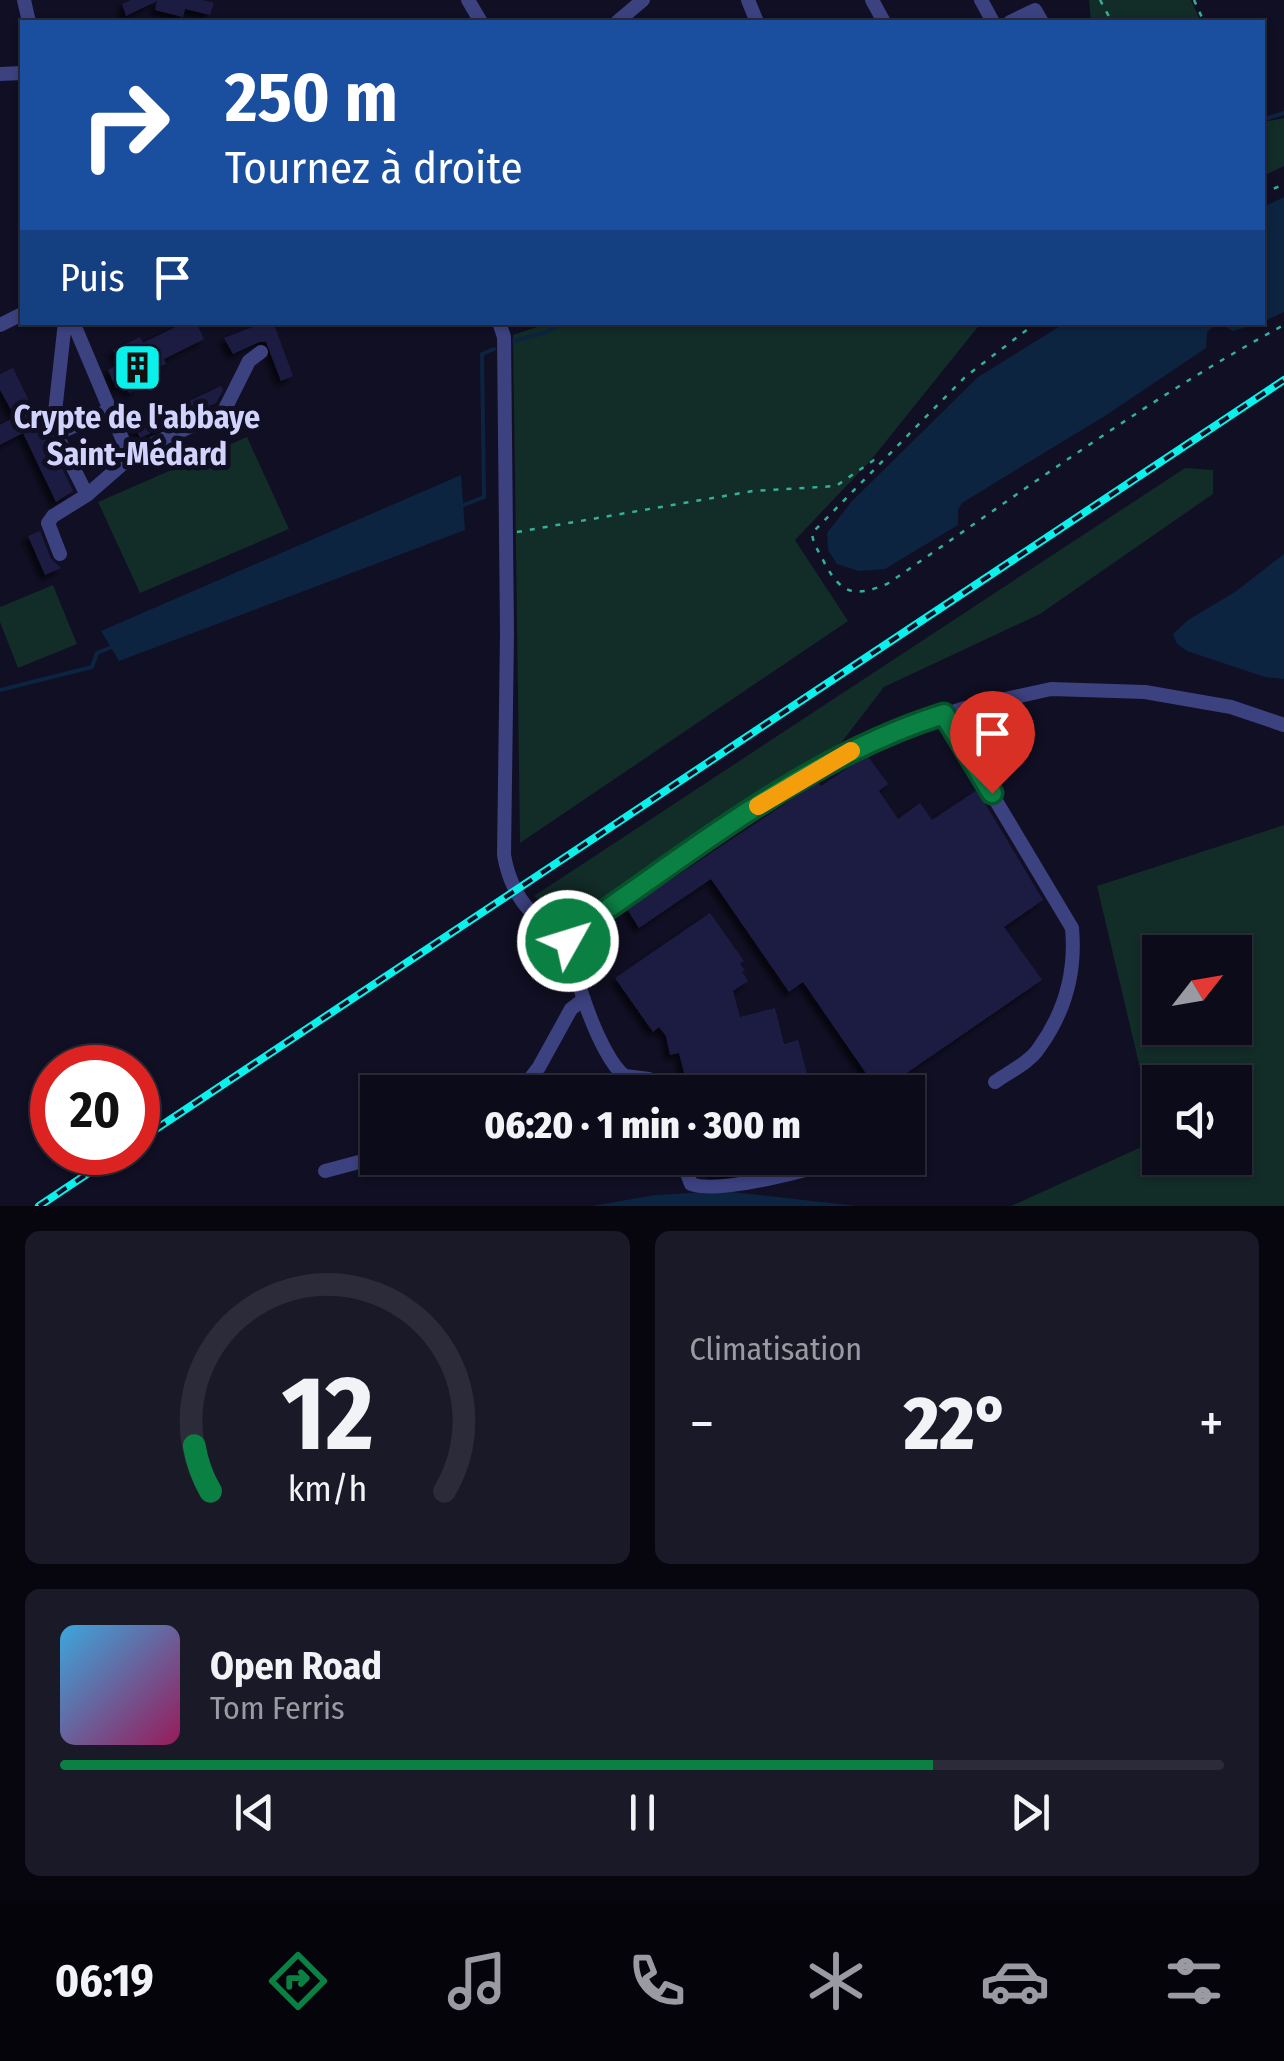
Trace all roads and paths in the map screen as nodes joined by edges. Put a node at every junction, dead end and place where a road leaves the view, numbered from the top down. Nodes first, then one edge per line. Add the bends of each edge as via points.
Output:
1 (643, 0) edge
2 (619, 20) edge
3 (1014, 20) edge
4 (1041, 20) edge
5 (66, 325) edge
6 (75, 325) edge
7 (499, 325) edge
8 (1033, 325) edge
9 (1284, 325) edge
10 (261, 352) dead end
11 (110, 410) junction
12 (56, 434) junction
13 (129, 455) junction
14 (884, 459) junction
15 (87, 495) junction
16 (507, 534) junction
17 (60, 554) dead end
18 (944, 714) junction
19 (1284, 725) edge
20 (569, 928) junction
21 (584, 999) junction
22 (533, 1075) edge
23 (624, 1075) edge
24 (995, 1082) dead end
25 (360, 1161) edge
26 (326, 1171) dead end
27 (688, 1175) edge
28 (772, 1175) edge

1 - 2 street
3 - 4 street via 1035,10
5 - 12 street
6 - 11 street
7 - 16 street
8 - 14 path via 976,367
9 - 14 path via 1071,456 887,584 848,591 833,578 812,533
10 - 13 street via 248,361 224,410
11 - 12 street
11 - 13 street
12 - 15 street
13 - 15 street
14 - 16 path via 836,486 753,491
15 - 17 street via 48,523
16 - 20 street via 504,854 520,898 550,925
18 - 19 street via 1050,689 1145,692 1231,707
18 - 20 street via 874,738 821,767 596,917
18 - 24 street via 1072,928 1070,990 1038,1051
20 - 21 street
21 - 22 street via 570,1009
21 - 23 street
25 - 26 street
27 - 28 street via 691,1184 714,1188

